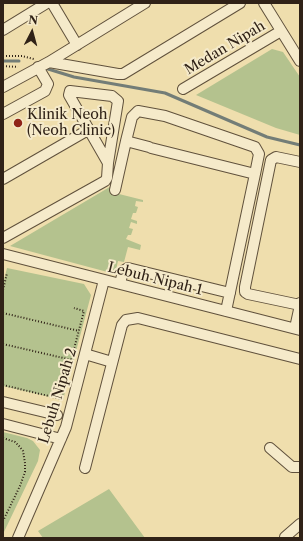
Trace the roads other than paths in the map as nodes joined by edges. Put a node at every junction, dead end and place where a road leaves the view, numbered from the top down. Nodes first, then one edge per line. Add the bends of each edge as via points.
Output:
1 (47, 3) edge
2 (52, 3) edge
3 (145, 3) edge
4 (240, 3) edge
5 (264, 3) edge
6 (3, 30) edge
7 (281, 31) junction
8 (77, 45) junction
9 (300, 61) edge
10 (49, 62) junction
11 (38, 67) junction
12 (3, 87) edge
13 (183, 90) dead end
14 (3, 114) edge
15 (88, 130) junction
16 (126, 141) junction
17 (300, 162) edge
18 (108, 164) junction
19 (255, 174) junction
20 (3, 179) edge
21 (115, 190) dead end
22 (3, 238) edge
23 (3, 254) edge
24 (104, 280) junction
25 (120, 284) junction
26 (230, 293) junction
27 (300, 304) edge
28 (226, 311) junction
29 (297, 329) edge
30 (85, 354) junction
31 (300, 359) edge
32 (112, 362) junction
33 (3, 402) edge
34 (57, 415) road end
35 (3, 424) edge
36 (61, 439) junction
37 (270, 448) dead end
38 (300, 466) edge
39 (85, 468) dead end
40 (300, 524) edge
41 (285, 537) dead end
42 (18, 538) edge

1 - 6 street
2 - 8 street
3 - 8 street
4 - 10 street via 123,74
5 - 7 street, Medan Nipah
7 - 9 street, Medan Nipah
7 - 13 street, Medan Nipah
8 - 10 street
10 - 11 street
11 - 12 street
11 - 14 street via 48,84 45,91
15 - 18 street
15 - 18 street via 69,95 72,90 112,96 118,101
15 - 20 street
16 - 19 street
16 - 19 street via 134,114 142,111 166,116 257,149 259,154
16 - 21 street
17 - 27 street via 276,157 271,160 245,287 248,294
18 - 22 street via 107,178 104,181
19 - 26 street
23 - 24 street, Lebuh Nipah 1
24 - 25 street, Lebuh Nipah 1
24 - 30 street, Lebuh Nipah 2
25 - 26 street via 123,271 128,268
25 - 28 street, Lebuh Nipah 1
26 - 28 street
27 - 29 street
28 - 29 street, Lebuh Nipah 1
30 - 32 street
30 - 36 street, Lebuh Nipah 2
31 - 32 street via 134,318 126,320 122,325
32 - 39 street
33 - 34 street
35 - 36 street
36 - 42 street, Lebuh Nipah 2
37 - 38 street via 292,467
40 - 41 street

